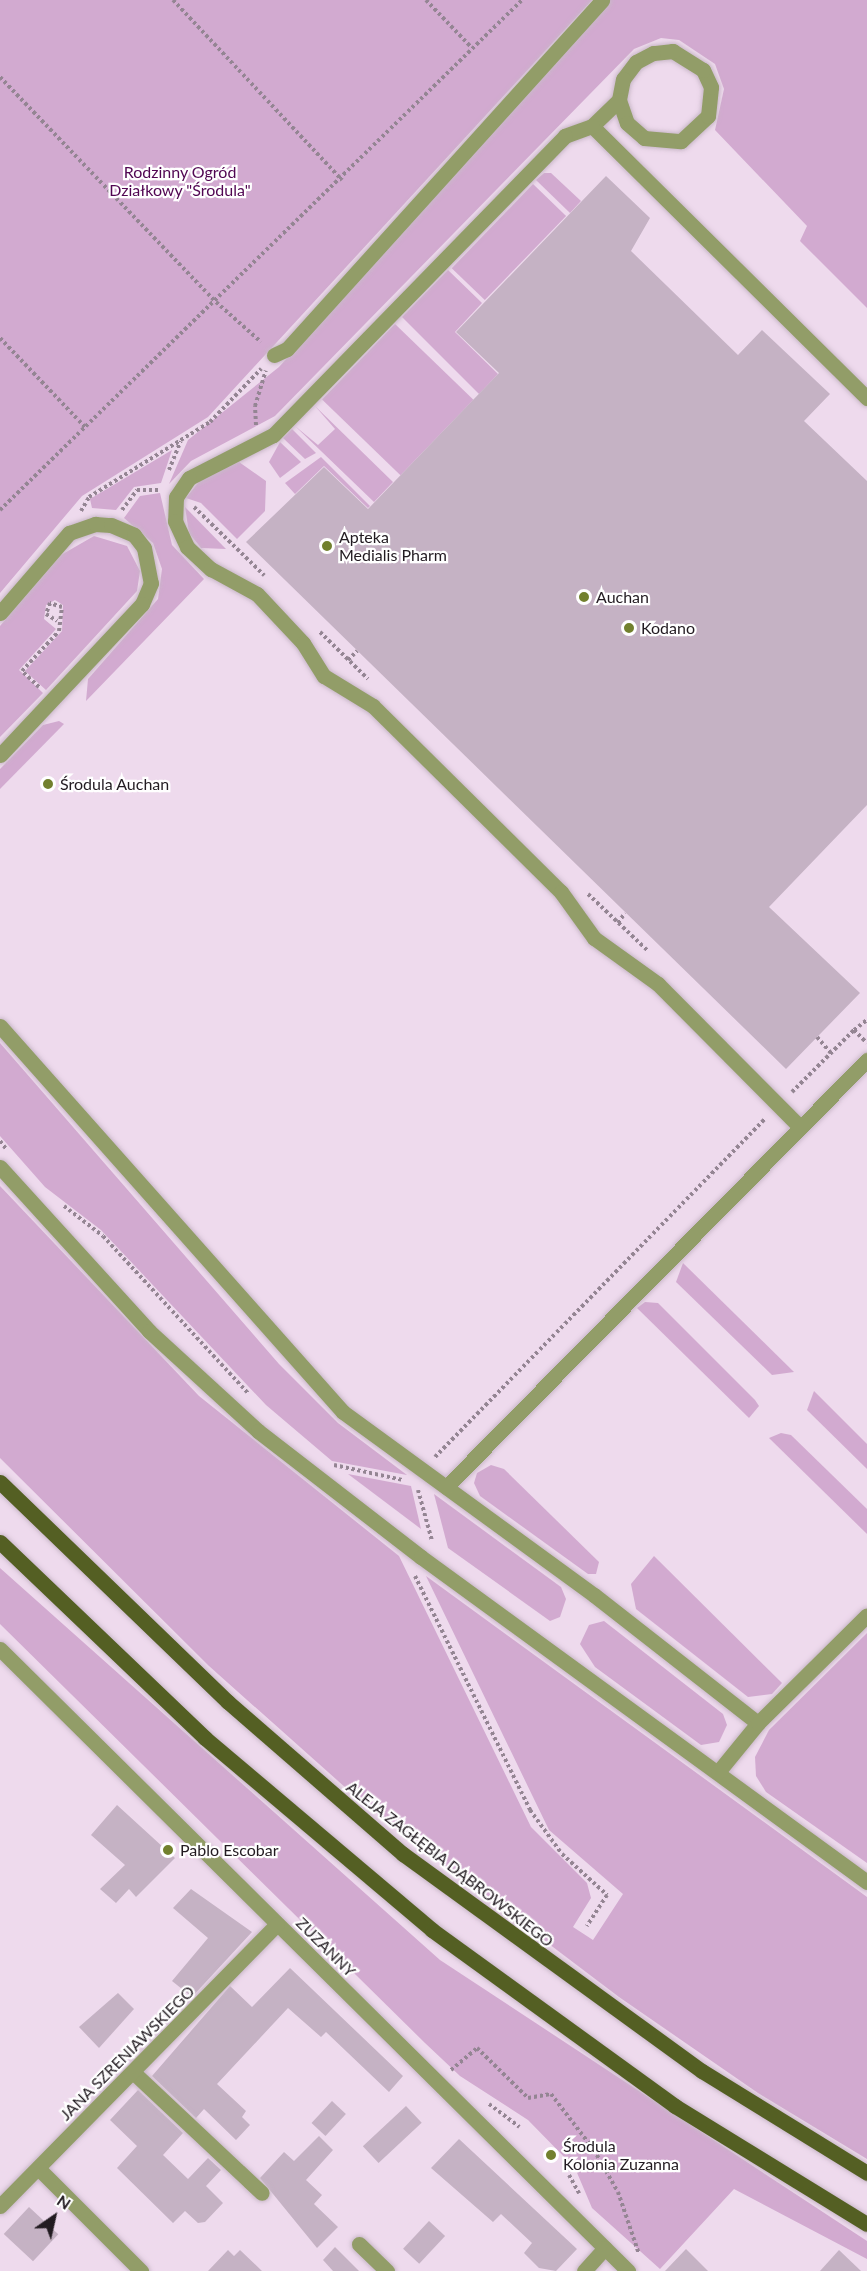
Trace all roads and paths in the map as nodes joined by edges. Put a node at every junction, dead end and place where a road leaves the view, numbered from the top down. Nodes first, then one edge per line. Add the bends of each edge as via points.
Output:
1 (172, 0) edge
2 (426, 0) edge
3 (522, 0) edge
4 (602, 0) edge
5 (472, 48) junction
6 (0, 77) edge
7 (619, 100) junction
8 (592, 126) junction
9 (342, 180) junction
10 (216, 302) junction
11 (0, 338) edge
12 (274, 355) junction
13 (867, 398) edge
14 (87, 429) junction
15 (181, 441) junction
16 (257, 443) junction
17 (0, 510) edge
18 (81, 512) dead end
19 (121, 512) dead end
20 (0, 613) edge
21 (57, 621) junction
22 (357, 651) dead end
23 (348, 660) dead end
24 (55, 698) junction
25 (0, 754) edge
26 (625, 913) dead end
27 (618, 923) dead end
28 (867, 1020) edge
29 (0, 1026) edge
30 (854, 1030) junction
31 (817, 1037) dead end
32 (867, 1042) edge
33 (831, 1053) junction
34 (867, 1060) edge
35 (778, 1105) junction
36 (800, 1127) junction
37 (0, 1141) edge
38 (16, 1159) dead end
39 (0, 1167) edge
40 (56, 1200) dead end
41 (258, 1403) dead end
42 (423, 1471) junction
43 (340, 1475) dead end
44 (0, 1482) edge
45 (446, 1487) junction
46 (423, 1535) dead end
47 (0, 1542) edge
48 (412, 1570) dead end
49 (867, 1615) edge
50 (0, 1649) edge
51 (758, 1723) junction
52 (718, 1772) junction
53 (867, 1882) edge
54 (277, 1924) junction
55 (587, 1926) dead end
56 (134, 2073) junction
57 (552, 2094) dead end
58 (38, 2168) junction
59 (867, 2173) edge
60 (262, 2193) dead end
61 (0, 2206) edge
62 (867, 2224) edge
63 (359, 2244) dead end
64 (605, 2248) junction
65 (643, 2264) dead end
66 (141, 2271) edge
67 (387, 2271) edge
68 (584, 2271) edge
69 (628, 2271) edge

1 - 9 path
2 - 5 path
3 - 5 path
4 - 12 street via 288,349
5 - 9 path
6 - 10 path
7 - 7 street via 623,79 636,62 673,51 703,70 712,101 697,131 661,143 644,138 627,123
7 - 8 street
8 - 13 street
8 - 16 street via 565,136 273,435
9 - 10 path
10 - 12 path
10 - 14 path
11 - 14 path
12 - 15 path via 210,422
12 - 16 path via 255,406
14 - 17 path
15 - 18 path via 89,497
15 - 19 path via 160,489 137,490
16 - 35 street via 202,470 179,489 175,521 187,547 211,569 257,594 303,643 324,676 373,706 561,892 594,938 658,984
20 - 24 street via 69,533 95,524 111,525 134,535 144,548 151,583 142,604
21 - 21 path via 62,607 50,603 46,614
21 - 24 path via 59,630 22,671
22 - 23 path
24 - 25 street
26 - 27 path
28 - 30 path
29 - 42 street via 275,1341 343,1412
30 - 32 path
30 - 33 path
31 - 33 path
33 - 35 path
34 - 36 street
35 - 36 street
35 - 42 path
36 - 45 street
37 - 38 path
39 - 52 street via 149,1331 258,1431 421,1557
40 - 41 path via 103,1236
42 - 45 street
43 - 46 path via 325,1463 416,1483 432,1541
44 - 59 main road, ALEJA ZAGŁĘBIA DĄBROWSKIEGO via 228,1702 403,1854 635,2024
45 - 51 street
47 - 62 main road via 205,1738 432,1930 675,2106
48 - 55 path via 530,1810 562,1854 607,1894
49 - 51 street
50 - 54 street, ZUZANNY
51 - 52 street
52 - 53 street
54 - 56 street, JANA SZRENIAWSKIEGO
54 - 64 street, ZUZANNY
56 - 58 street, JANA SZRENIAWSKIEGO
56 - 60 street
57 - 65 path via 594,2150 618,2192
58 - 61 street, JANA SZRENIAWSKIEGO
58 - 66 street
63 - 67 street
64 - 68 street
64 - 69 street, ZUZANNY

